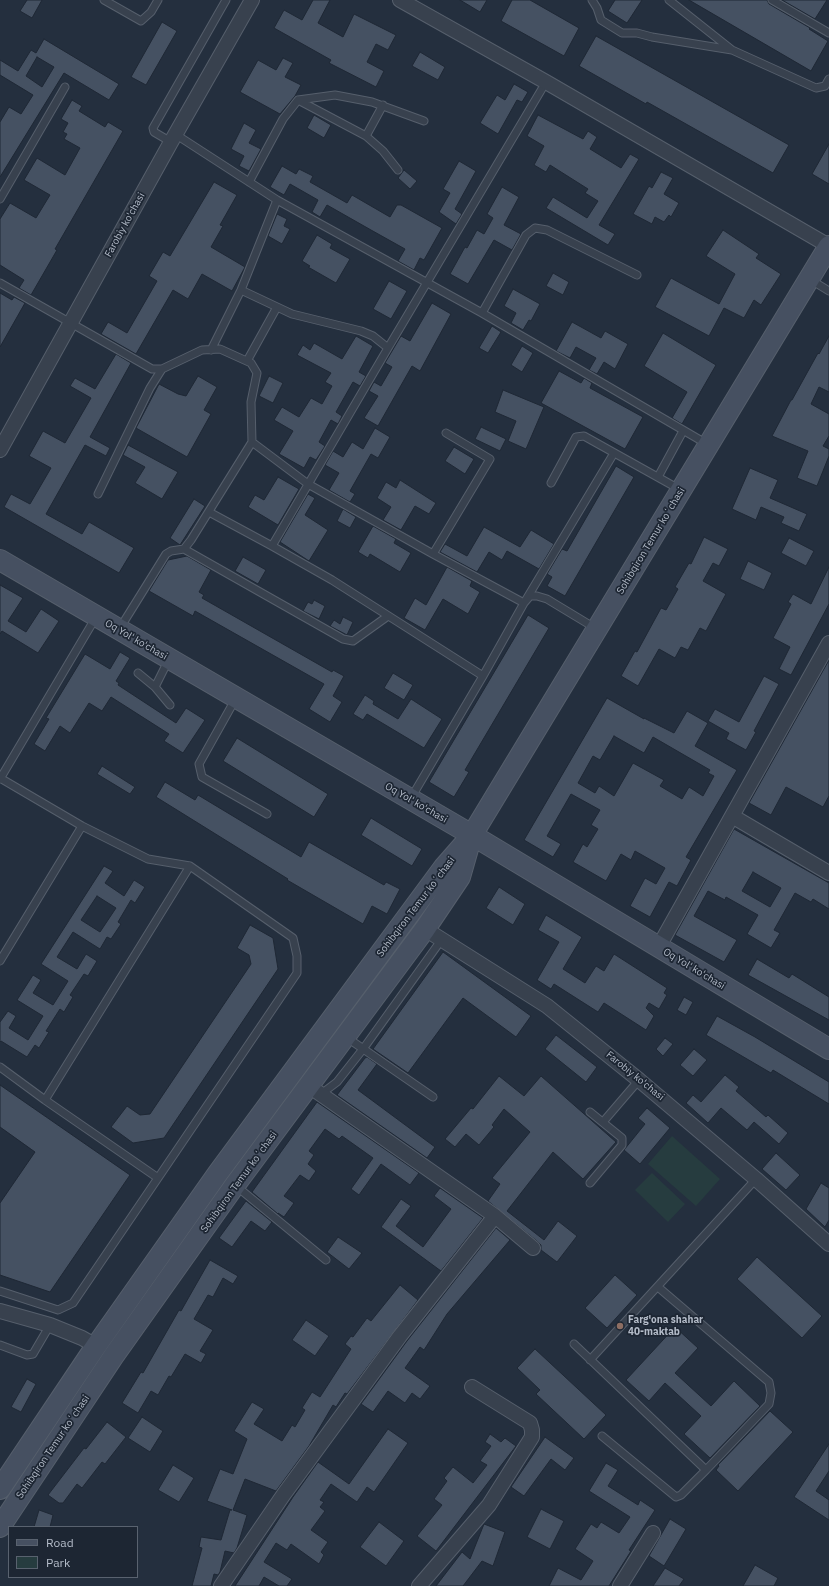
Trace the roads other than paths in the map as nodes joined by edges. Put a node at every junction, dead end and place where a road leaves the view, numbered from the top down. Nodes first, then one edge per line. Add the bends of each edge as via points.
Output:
1 (104, 0) edge
2 (158, 0) edge
3 (226, 0) edge
4 (252, 0) edge
5 (400, 0) edge
6 (592, 0) edge
7 (669, 0) edge
8 (772, 0) edge
9 (829, 33) edge
10 (732, 50) junction
11 (829, 79) edge
12 (546, 82) junction
13 (65, 87) dead end
14 (298, 100) junction
15 (383, 105) junction
16 (424, 121) dead end
17 (366, 136) junction
18 (173, 138) junction
19 (398, 170) dead end
20 (249, 182) junction
21 (0, 199) edge
22 (277, 200) junction
23 (829, 246) edge
24 (637, 274) dead end
25 (809, 279) junction
26 (0, 283) edge
27 (427, 283) junction
28 (241, 290) junction
29 (829, 291) edge
30 (277, 307) junction
31 (482, 313) junction
32 (71, 324) junction
33 (388, 348) junction
34 (211, 350) junction
35 (247, 361) junction
36 (162, 369) junction
37 (683, 431) junction
38 (446, 433) dead end
39 (252, 442) junction
40 (708, 446) junction
41 (0, 450) edge
42 (614, 453) junction
43 (658, 477) junction
44 (552, 483) dead end
45 (308, 484) junction
46 (681, 490) junction
47 (98, 494) dead end
48 (209, 512) junction
49 (272, 546) junction
50 (184, 548) junction
51 (433, 554) junction
52 (0, 560) edge
53 (524, 603) junction
54 (388, 616) junction
55 (96, 617) junction
56 (119, 630) junction
57 (597, 630) junction
58 (829, 643) edge
59 (169, 659) junction
60 (138, 673) dead end
61 (483, 676) junction
62 (155, 687) junction
63 (236, 698) junction
64 (170, 705) dead end
65 (0, 778) edge
66 (410, 800) junction
67 (267, 814) dead end
68 (732, 816) junction
69 (82, 826) junction
70 (472, 835) junction
71 (190, 866) junction
72 (829, 873) edge
73 (425, 929) junction
74 (442, 939) junction
75 (658, 948) junction
76 (0, 961) edge
77 (346, 1037) junction
78 (363, 1049) junction
79 (829, 1049) edge
80 (0, 1067) edge
81 (639, 1080) junction
82 (315, 1090) junction
83 (433, 1097) dead end
84 (45, 1100) junction
85 (590, 1112) dead end
86 (602, 1122) junction
87 (158, 1178) junction
88 (756, 1179) junction
89 (590, 1183) dead end
90 (235, 1185) junction
91 (495, 1216) junction
92 (829, 1244) edge
93 (533, 1248) dead end
94 (326, 1260) dead end
95 (658, 1287) junction
96 (0, 1291) edge
97 (0, 1311) edge
98 (50, 1325) junction
99 (574, 1344) dead end
100 (0, 1345) edge
101 (96, 1346) junction
102 (590, 1360) junction
103 (472, 1387) dead end
104 (602, 1436) dead end
105 (706, 1470) junction
106 (2, 1484) edge
107 (0, 1527) edge
108 (652, 1533) dead end
109 (221, 1586) edge
110 (419, 1586) edge
111 (620, 1586) edge

1 - 2 lane via 141,21 151,12
3 - 18 lane via 153,128 154,132
4 - 18 street, Farobiy ko'chasi
5 - 12 street
6 - 10 lane via 601,20 622,33 637,33
7 - 10 lane
8 - 9 lane
10 - 11 lane via 816,88 825,86
12 - 23 street
12 - 27 lane
13 - 21 lane
14 - 15 lane via 335,95
14 - 17 lane
14 - 20 lane via 283,119
15 - 16 lane
15 - 17 lane
17 - 19 lane
18 - 20 lane
18 - 32 street, Farobiy ko'chasi
20 - 22 lane
22 - 27 lane
22 - 28 lane
23 - 25 main road, Sohibqiron Temur koʻchasi
24 - 31 lane via 547,230 535,228 526,235
25 - 29 lane
25 - 40 main road, Sohibqiron Temur koʻchasi
26 - 32 lane
27 - 31 lane
27 - 33 lane
28 - 30 lane
28 - 34 lane
30 - 33 lane via 292,314 361,331 373,336
30 - 35 lane
31 - 37 lane
32 - 36 lane via 152,369
32 - 41 street, Farobiy ko'chasi
33 - 45 lane
34 - 35 lane via 220,349
34 - 36 lane via 202,350
35 - 39 lane via 251,362 257,373 251,402
36 - 47 lane via 150,388
37 - 40 lane
37 - 43 lane
38 - 51 lane via 490,459
39 - 45 lane
39 - 48 lane
40 - 46 main road, Sohibqiron Temur koʻchasi
42 - 43 lane
42 - 44 lane via 584,436 576,437
42 - 53 lane
43 - 46 lane
45 - 49 lane
45 - 51 lane
46 - 57 main road, Sohibqiron Temur koʻchasi
48 - 49 lane
48 - 50 lane
49 - 54 lane
50 - 54 lane via 343,639 353,641
50 - 56 lane via 166,554
51 - 53 lane
52 - 55 main road, Oq Yol' ko'chasi
53 - 57 lane via 530,596 547,599
53 - 61 lane
54 - 61 lane
55 - 56 main road, Oq Yol' ko'chasi
55 - 65 lane
56 - 59 main road, Oq Yol' ko'chasi
57 - 70 main road, Sohibqiron Temur koʻchasi
58 - 68 street
59 - 62 lane
59 - 63 main road, Oq Yol' ko'chasi
60 - 62 lane
61 - 66 lane
62 - 64 lane
63 - 66 main road, Oq Yol' ko'chasi
63 - 67 lane via 199,764 202,777
65 - 69 lane
66 - 70 main road, Oq Yol' ko'chasi
68 - 72 street
68 - 75 street
69 - 71 lane via 148,859
69 - 76 lane
70 - 73 main road, Sohibqiron Temur koʻchasi via 460,878
70 - 75 main road, Oq Yol' ko'chasi
70 - 101 main road, Sohibqiron Temur koʻchasi via 444,867 218,1173
71 - 84 lane
71 - 87 lane via 293,938 297,973
73 - 74 street, Farobiy ko'chasi
73 - 77 main road, Sohibqiron Temur koʻchasi
74 - 78 lane
74 - 81 street, Farobiy ko'chasi via 547,1006
75 - 79 main road, Oq Yol' ko'chasi
77 - 78 lane
77 - 82 main road, Sohibqiron Temur koʻchasi
78 - 82 lane via 336,1082
78 - 83 lane
80 - 84 lane
81 - 86 lane
81 - 88 street, Farobiy ko'chasi
82 - 90 main road, Sohibqiron Temur koʻchasi
82 - 91 street
84 - 87 lane
85 - 86 lane
86 - 89 lane via 622,1138 622,1144
87 - 96 lane via 73,1303 58,1310
88 - 92 street, Farobiy ko'chasi
88 - 95 lane
90 - 94 lane
90 - 107 main road, Sohibqiron Temur koʻchasi via 113,1357
91 - 93 street
91 - 109 street via 391,1349 284,1494
95 - 102 lane
95 - 105 lane via 769,1382 769,1404
97 - 98 street
98 - 100 lane via 33,1354 28,1355
98 - 101 street
99 - 102 lane
101 - 106 main road, Sohibqiron Temur koʻchasi
102 - 105 lane
103 - 110 street via 530,1422 532,1437 489,1504
104 - 105 lane via 676,1497
108 - 111 street

